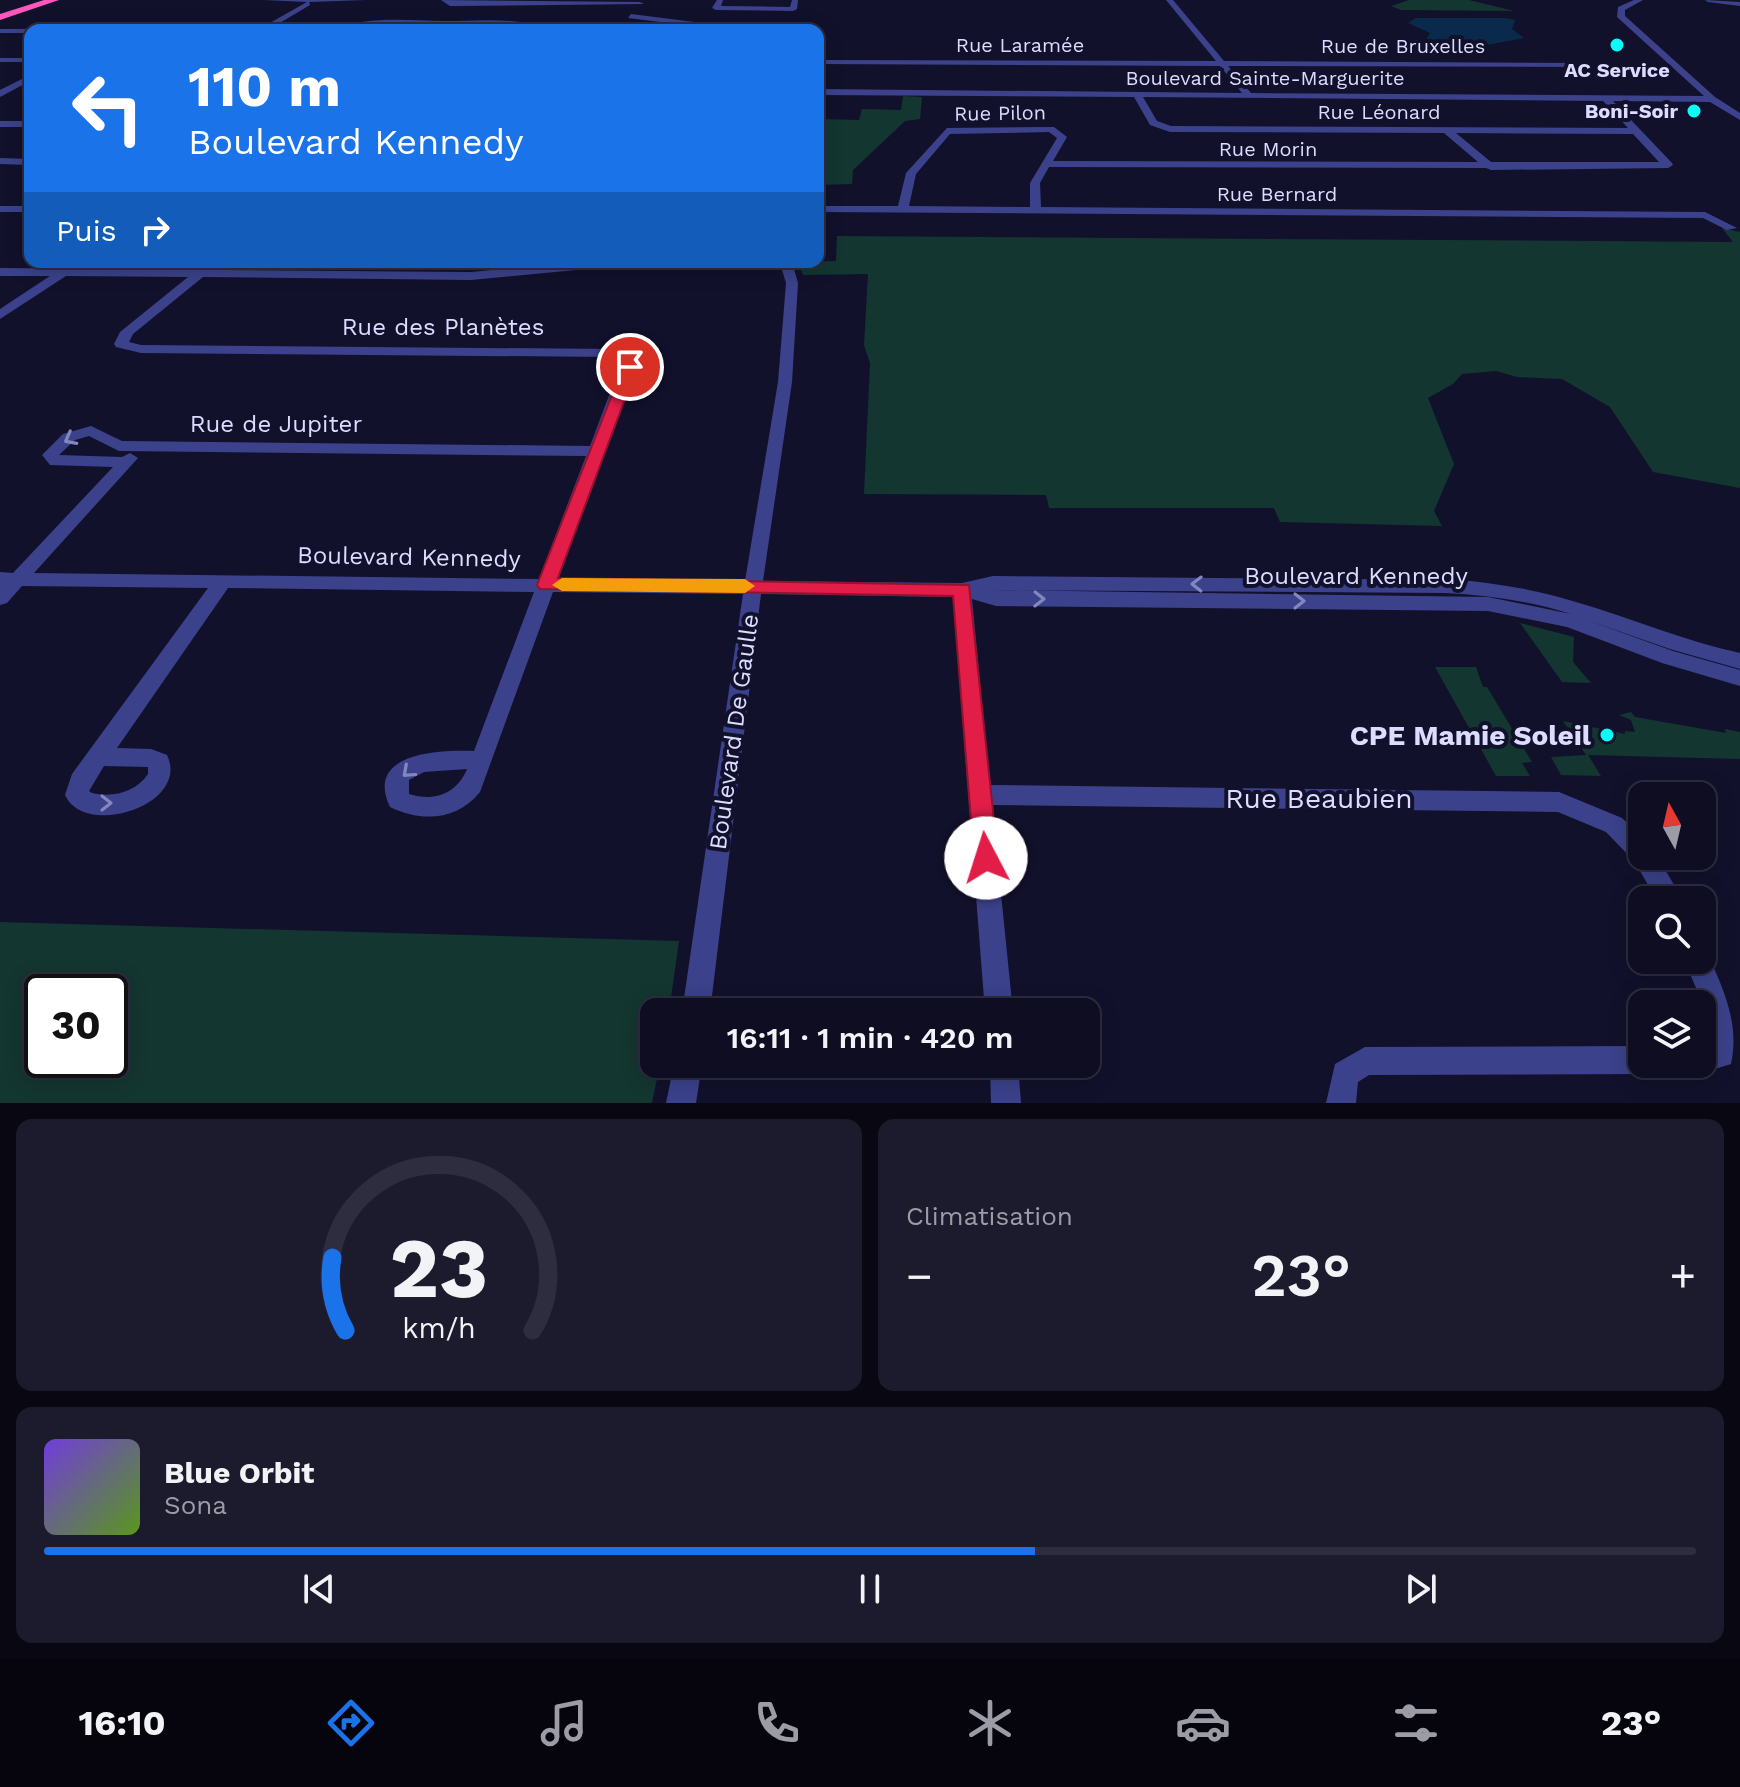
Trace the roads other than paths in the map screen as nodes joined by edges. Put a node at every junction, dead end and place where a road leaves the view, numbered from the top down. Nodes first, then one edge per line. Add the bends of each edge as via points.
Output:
1 (54, 0) edge
2 (267, 0) edge
3 (363, 0) edge
4 (720, 0) edge
5 (1169, 0) edge
6 (1640, 0) edge
7 (1708, 0) edge
8 (444, 1) edge
9 (310, 2) junction
10 (533, 2) edge
11 (642, 2) edge
12 (794, 4) edge
13 (1740, 4) edge
14 (0, 17) edge
15 (272, 24) edge
16 (690, 24) edge
17 (0, 31) edge
18 (24, 31) edge
19 (0, 60) edge
20 (24, 60) edge
21 (824, 62) edge
22 (878, 62) junction
23 (1222, 64) junction
24 (1584, 65) dead end
25 (24, 81) edge
26 (24, 89) edge
27 (3, 91) edge
28 (824, 92) edge
29 (878, 93) junction
30 (1138, 96) junction
31 (1249, 96) junction
32 (1604, 97) junction
33 (1712, 99) junction
34 (1740, 117) edge
35 (0, 124) edge
36 (24, 124) edge
37 (1446, 130) junction
38 (1638, 131) junction
39 (0, 161) edge
40 (24, 162) edge
41 (1045, 164) junction
42 (1491, 167) junction
43 (0, 209) edge
44 (24, 209) edge
45 (824, 209) edge
46 (903, 209) junction
47 (1036, 210) junction
48 (1731, 228) dead end
49 (557, 268) edge
50 (788, 268) edge
51 (0, 272) edge
52 (63, 273) junction
53 (200, 274) junction
54 (0, 315) edge
55 (140, 447) junction
56 (597, 451) junction
57 (126, 462) junction
58 (8, 580) edge
59 (223, 581) junction
60 (546, 585) junction
61 (754, 586) junction
62 (962, 590) junction
63 (0, 598) edge
64 (1740, 661) edge
65 (1740, 678) edge
66 (98, 757) dead end
67 (482, 760) dead end
68 (980, 795) junction
69 (1628, 839) edge
70 (698, 998) edge
71 (998, 998) edge
72 (1716, 1007) edge
73 (1716, 1055) edge
74 (1628, 1060) edge
75 (685, 1078) edge
76 (1005, 1078) edge
77 (681, 1103) edge
78 (1006, 1103) edge
79 (1341, 1103) edge

1 - 14 highway
2 - 9 street
3 - 9 street
4 - 12 street via 716,8
5 - 23 street
6 - 33 street via 1622,8 1621,17
7 - 13 street
8 - 10 street
9 - 15 street
10 - 11 street
11 - 16 street via 629,19
17 - 18 street
19 - 20 street
21 - 22 street, Rue Laramée
22 - 23 street, Rue Laramée
22 - 29 street
23 - 24 street, Rue de Bruxelles
23 - 31 street
25 - 27 street
26 - 27 street
28 - 29 street, Boulevard Sainte-Marguerite
29 - 30 street, Boulevard Sainte-Marguerite
30 - 31 street, Boulevard Sainte-Marguerite
30 - 37 street, Rue Léonard via 1153,123 1170,129
31 - 32 street, Boulevard Sainte-Marguerite
32 - 33 street, Boulevard Sainte-Marguerite
32 - 38 street, Rue Morin
33 - 34 street
35 - 36 street
37 - 38 street, Rue Léonard
37 - 42 street
38 - 42 street, Rue Morin via 1666,166
39 - 40 street
41 - 42 street, Rue Morin
41 - 46 street, Rue Pilon via 1061,139 1055,130 949,130 911,173
41 - 47 street, Rue Pilon via 1034,187
43 - 44 street
45 - 46 street, Rue Bernard
46 - 47 street, Rue Bernard
47 - 48 street, Rue Bernard via 1705,215
49 - 53 street via 479,276
50 - 61 street, Boulevard De Gaulle via 792,283 785,382
51 - 52 street
52 - 53 street
52 - 54 street
53 - 56 street, Rue des Planètes via 127,332 121,344 141,349 623,354 630,367
55 - 56 street, Rue de Jupiter
55 - 57 street
55 -> 57 street, Rue de Jupiter via 113,445 91,431 69,437 50,455 56,461
56 - 60 street, Rue des Planètes
57 - 58 street
58 - 59 street, Boulevard Kennedy
58 - 63 street
59 - 60 street, Boulevard Kennedy
59 - 66 street
60 - 61 street, Boulevard Kennedy
60 - 67 street, Rue des Planètes
61 - 62 street, Boulevard Kennedy
61 - 70 street, Boulevard De Gaulle
64 -> 62 street, Boulevard Kennedy via 1677,646 1572,607 1470,587 993,583
62 -> 65 street, Boulevard Kennedy via 996,599 1488,604 1561,619
62 - 68 street
68 - 69 street, Rue Beaubien via 1559,802 1614,825
68 - 71 street
72 - 73 street via 1726,1043
74 - 79 street via 1365,1061 1345,1074
75 - 77 street
76 - 78 street

